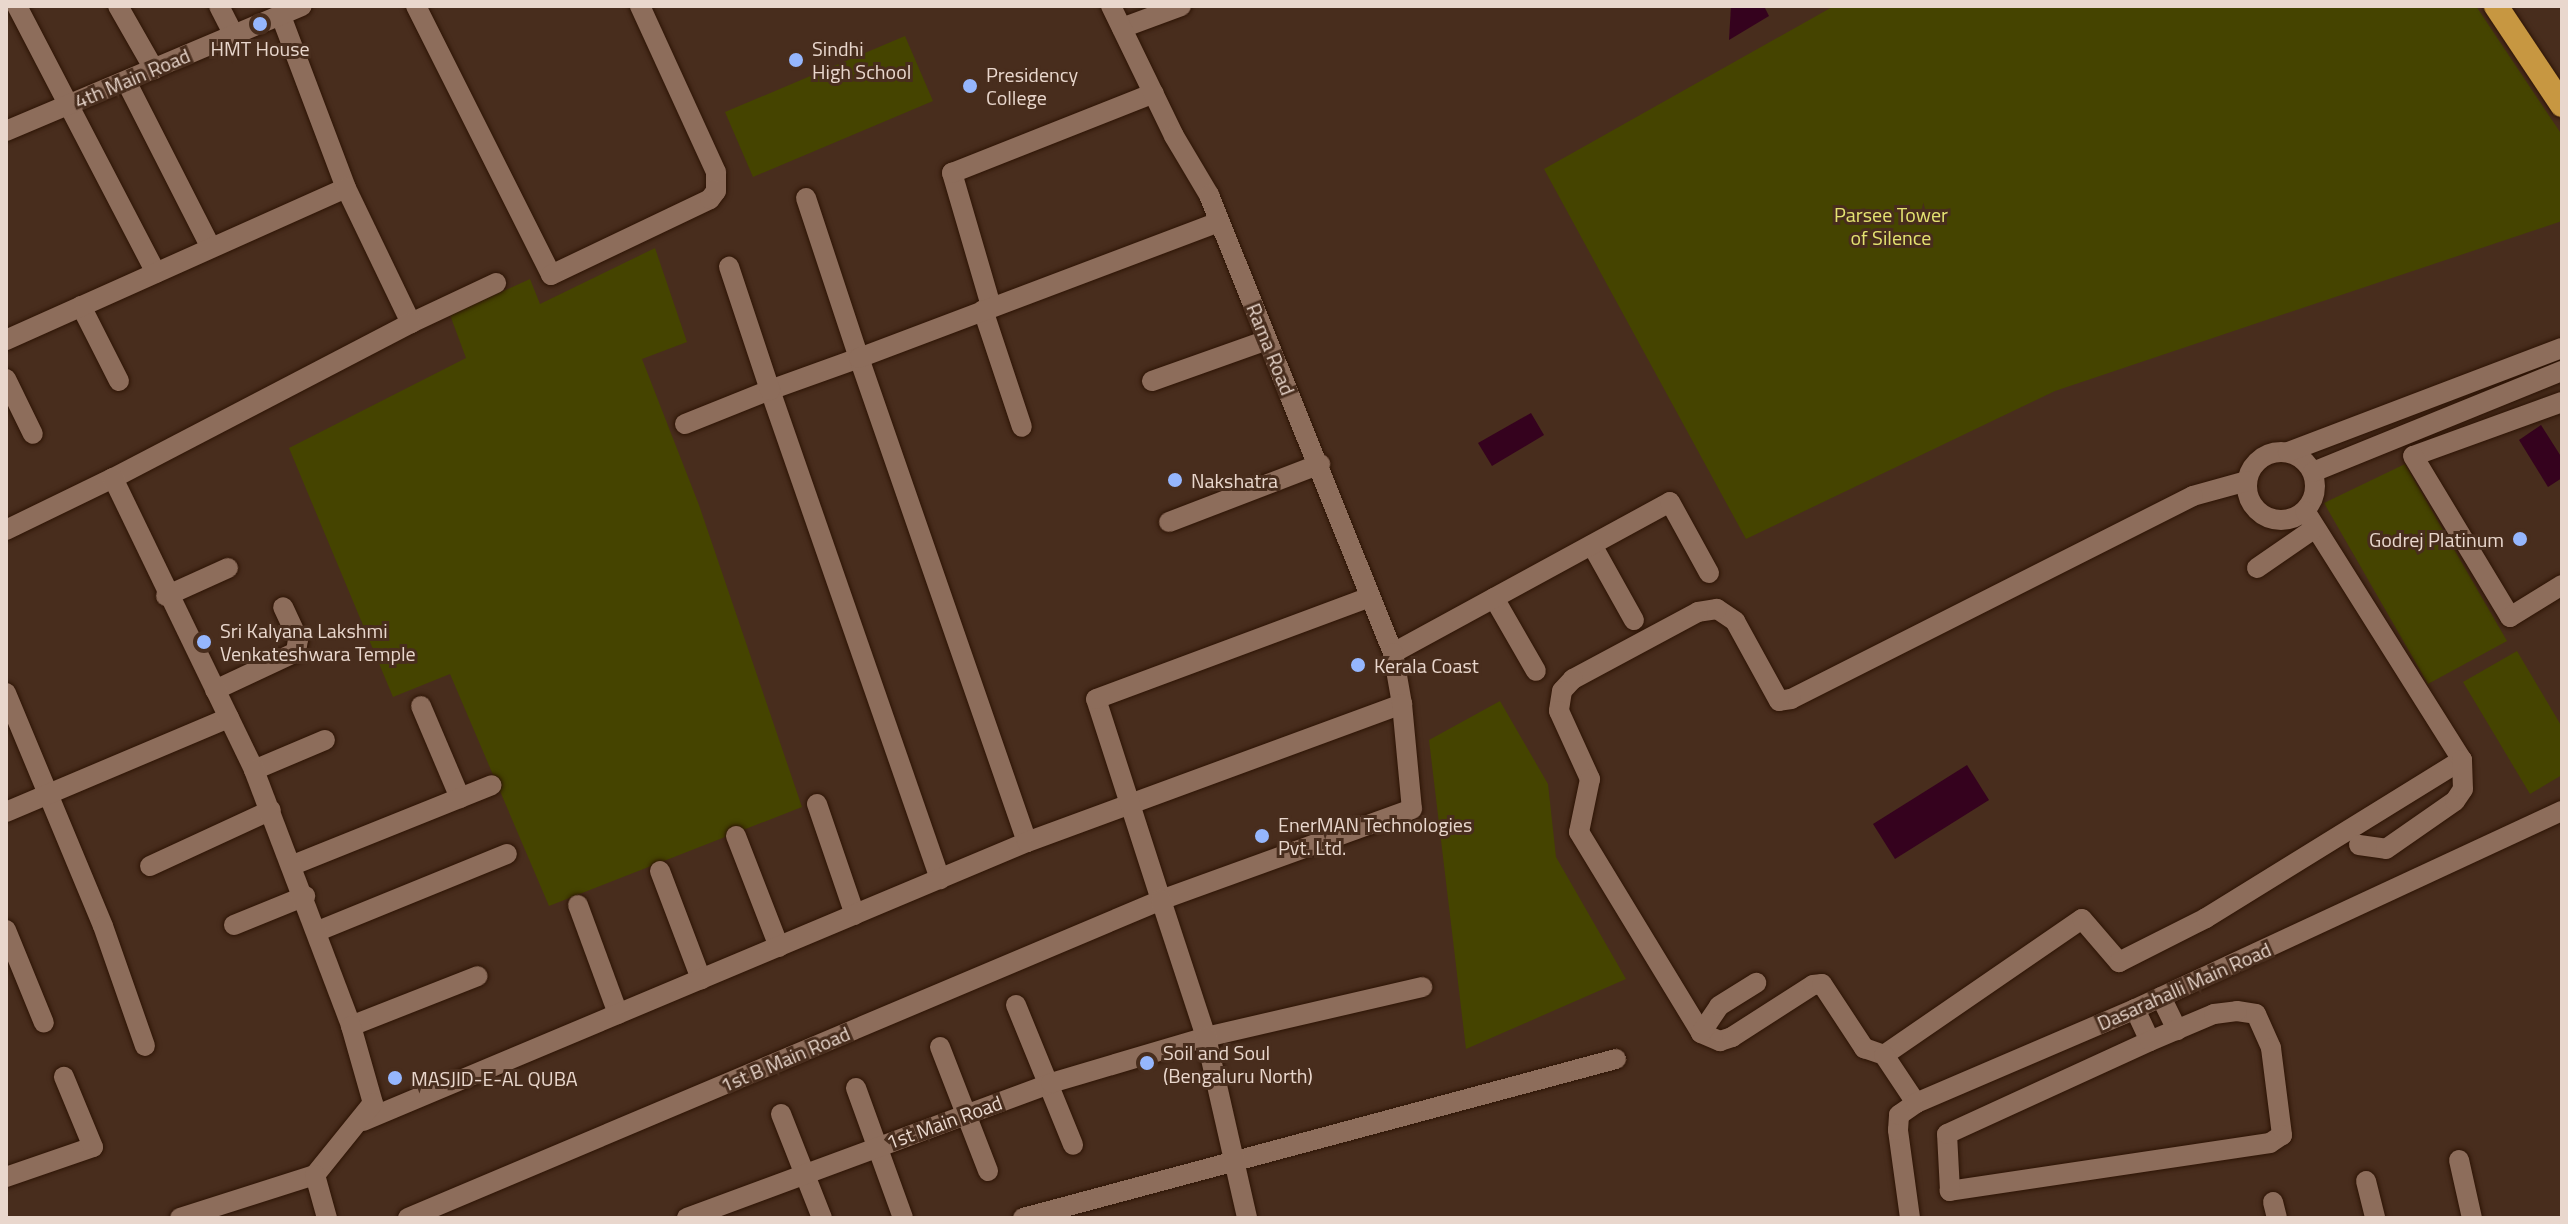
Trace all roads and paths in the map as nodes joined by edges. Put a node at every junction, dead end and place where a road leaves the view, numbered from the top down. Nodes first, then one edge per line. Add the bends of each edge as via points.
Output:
1 (17, 6) edge
2 (118, 6) edge
3 (219, 6) edge
4 (302, 6) edge
5 (416, 6) edge
6 (640, 6) edge
7 (1111, 6) edge
8 (1181, 6) edge
9 (2496, 6) edge
10 (281, 16) junction
11 (1122, 28) junction
12 (234, 35) junction
13 (154, 69) junction
14 (126, 81) junction
15 (1154, 93) junction
16 (69, 105) junction
17 (2562, 105) edge
18 (6, 131) edge
19 (346, 188) junction
20 (806, 198) dead end
21 (1219, 222) junction
22 (211, 248) junction
23 (729, 267) dead end
24 (156, 273) junction
25 (496, 283) dead end
26 (81, 306) junction
27 (987, 308) junction
28 (411, 323) junction
29 (6, 340) edge
30 (1267, 340) junction
31 (2562, 348) edge
32 (859, 358) junction
33 (2562, 371) edge
34 (6, 379) edge
35 (119, 381) dead end
36 (1152, 381) dead end
37 (770, 390) junction
38 (2562, 402) edge
39 (685, 424) dead end
40 (1022, 427) dead end
41 (33, 434) dead end
42 (2288, 452) junction
43 (1320, 464) junction
44 (2313, 472) junction
45 (113, 478) junction
46 (2247, 481) junction
47 (2310, 520) junction
48 (1169, 522) dead end
49 (6, 530) edge
50 (1592, 545) junction
51 (228, 568) dead end
52 (2257, 568) dead end
53 (1709, 573) dead end
54 (2562, 585) edge
55 (166, 596) junction
56 (1370, 597) junction
57 (1494, 598) junction
58 (283, 607) dead end
59 (1634, 620) dead end
60 (1393, 653) junction
61 (1536, 671) dead end
62 (215, 690) junction
63 (6, 693) edge
64 (1402, 704) junction
65 (421, 706) dead end
66 (229, 718) junction
67 (325, 740) dead end
68 (2462, 760) junction
69 (254, 770) junction
70 (492, 785) dead end
71 (50, 793) junction
72 (460, 798) junction
73 (817, 804) dead end
74 (1130, 805) junction
75 (271, 810) junction
76 (2562, 811) edge
77 (6, 812) edge
78 (736, 836) dead end
79 (1027, 842) junction
80 (2359, 845) dead end
81 (507, 854) dead end
82 (293, 865) junction
83 (150, 866) dead end
84 (660, 871) dead end
85 (940, 879) junction
86 (305, 896) junction
87 (1161, 900) junction
88 (578, 905) dead end
89 (855, 915) junction
90 (234, 925) dead end
91 (6, 930) edge
92 (318, 931) junction
93 (779, 947) junction
94 (478, 976) dead end
95 (701, 979) junction
96 (1756, 983) dead end
97 (1422, 987) dead end
98 (2161, 997) junction
99 (1016, 1005) dead end
100 (2135, 1009) junction
101 (618, 1014) junction
102 (44, 1023) dead end
103 (351, 1026) junction
104 (2177, 1030) junction
105 (1701, 1033) junction
106 (1206, 1037) junction
107 (2150, 1041) junction
108 (145, 1046) dead end
109 (940, 1047) dead end
110 (1884, 1055) junction
111 (1616, 1059) dead end
112 (64, 1077) dead end
113 (1051, 1083) junction
114 (856, 1088) dead end
115 (1916, 1103) junction
116 (968, 1113) junction
117 (781, 1114) dead end
118 (363, 1121) junction
119 (1073, 1145) dead end
120 (876, 1146) junction
121 (1231, 1158) junction
122 (2459, 1160) dead end
123 (988, 1171) dead end
124 (315, 1175) junction
125 (805, 1175) junction
126 (6, 1177) edge
127 (2366, 1181) dead end
128 (180, 1218) edge
129 (327, 1218) edge
130 (408, 1218) edge
131 (687, 1218) edge
132 (822, 1218) edge
133 (903, 1218) edge
134 (1023, 1218) edge
135 (1247, 1218) edge
136 (1910, 1218) edge
137 (2375, 1218) edge
138 (2472, 1218) edge

1 - 16 street
2 - 13 street
3 - 12 street
4 - 10 street, 4th Main Road
5 - 6 street via 551,275 683,213 716,191 716,172
7 - 11 street, Rama Road
8 - 11 street
9 - 17 highway
10 - 12 street, 4th Main Road
10 - 19 street
11 - 15 street, Rama Road
12 - 13 street, 4th Main Road
13 - 14 street, 4th Main Road
14 - 16 street, 4th Main Road
14 - 22 street
15 - 21 street, Rama Road
15 - 27 street via 952,173
16 - 18 street, 4th Main Road
16 - 24 street
19 - 22 street
19 - 28 street
20 - 32 street
21 - 27 street
21 - 30 street, Rama Road
22 - 24 street
23 - 37 street
24 - 26 street
25 - 28 street
26 - 29 street
26 - 35 street
27 - 32 street
27 - 40 street
28 - 45 street
30 - 36 street
30 - 43 street, Rama Road
31 - 42 street
32 - 37 street
32 - 79 street
33 - 44 street
34 - 41 street
37 - 39 street
37 - 85 street
38 - 54 street via 2413,456 2510,617
42 - 44 street
42 - 46 street via 2257,461
43 - 48 street
43 - 56 street, Rama Road
44 - 47 street
45 - 49 street
45 - 55 street
46 - 47 street via 2250,502 2265,517
46 - 105 street via 2193,496 1791,699 1779,701 1735,621 1717,609 1698,612 1573,679 1562,691 1559,711 1590,779 1579,832
47 - 52 street
47 - 68 street
50 - 53 street via 1670,502
50 - 57 street
50 - 59 street
51 - 55 street
55 - 62 street
56 - 60 street, Rama Road
56 - 74 street via 1096,699
57 - 60 street
57 - 61 street
58 - 62 street via 298,639 296,652
60 - 64 street, Rama Road
62 - 66 street
63 - 71 street
64 - 74 street
64 - 87 street, 1st B Main Road via 1412,809
65 - 72 street
66 - 69 street
66 - 71 street
67 - 69 street
68 - 80 street via 2463,789 2455,801 2386,849
68 - 110 street via 2206,918 2119,962 2082,919
69 - 75 street
70 - 72 street
71 - 77 street
71 - 108 street
72 - 82 street
73 - 89 street
74 - 79 street
74 - 87 street
75 - 82 street
75 - 83 street
76 - 98 street, Dasarahalli Main Road
78 - 93 street
79 - 85 street
81 - 92 street
82 - 86 street
84 - 95 street
85 - 89 street
86 - 90 street
86 - 92 street
87 - 106 street
87 - 130 street, 1st B Main Road
88 - 101 street
89 - 93 street
91 - 102 street
92 - 103 street
93 - 95 street
94 - 103 street
95 - 101 street
96 - 105 street via 1719,1006
97 - 106 street, 1st Main Road
98 - 100 street, Dasarahalli Main Road
98 - 104 street
99 - 113 street
100 - 107 street
100 - 115 street, Dasarahalli Main Road
101 - 118 street
103 - 118 street via 373,1103
104 - 107 street
104 - 107 street via 2214,1014 2256,1014 2271,1048 2282,1135 2270,1143 1950,1191 1947,1134
105 - 110 street via 1720,1041 1732,1037 1822,984 1864,1048
106 - 113 street, 1st Main Road
106 - 121 street
109 - 116 street
110 - 115 street
111 - 121 street via 1360,1131
112 - 126 street via 93,1147
113 - 116 street, 1st Main Road
113 - 119 street
114 - 120 street
115 - 136 street via 1899,1115 1898,1130
116 - 120 street, 1st Main Road
116 - 123 street
117 - 125 street
118 - 124 street
120 - 125 street, 1st Main Road
120 - 133 street
121 - 134 street
121 - 135 street
122 - 138 street
124 - 128 street
124 - 129 street
125 - 131 street, 1st Main Road
125 - 132 street
127 - 137 street

